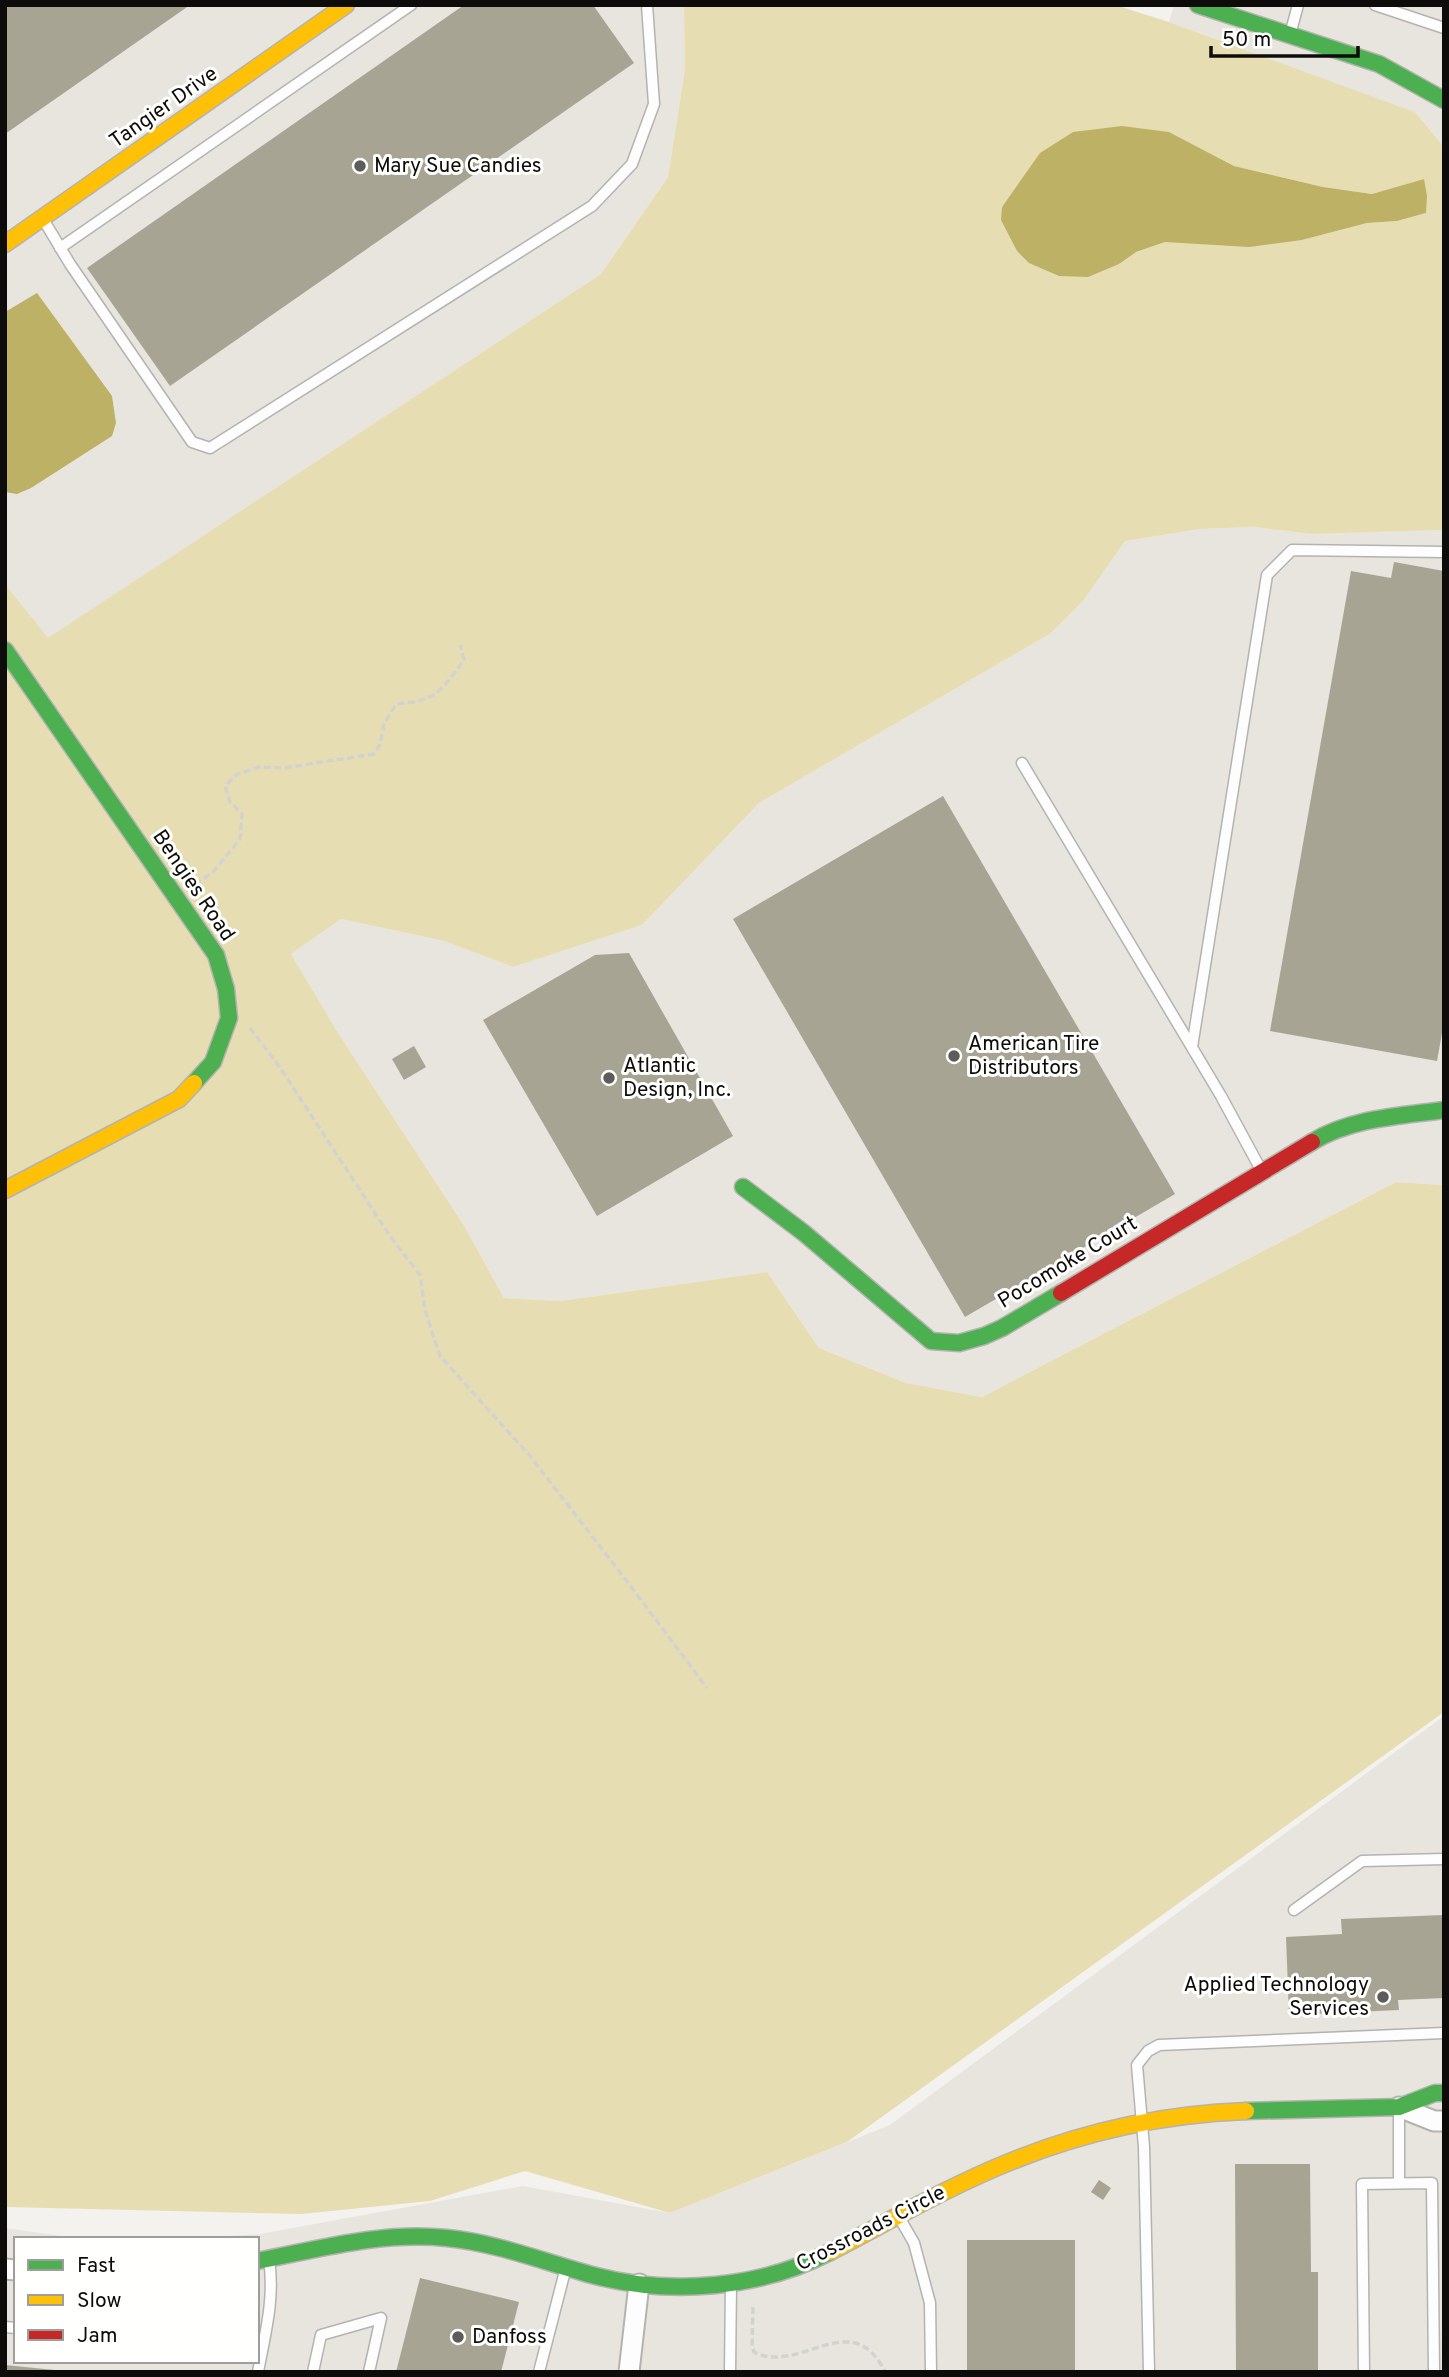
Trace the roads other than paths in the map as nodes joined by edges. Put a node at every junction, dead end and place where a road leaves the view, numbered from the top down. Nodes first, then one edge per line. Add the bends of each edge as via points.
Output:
1 (346, 5) edge
2 (411, 5) edge
3 (647, 5) edge
4 (1198, 5) edge
5 (1298, 5) edge
6 (1375, 5) edge
7 (1444, 28) edge
8 (1290, 35) junction
9 (1444, 100) edge
10 (42, 219) junction
11 (5, 244) edge
12 (60, 248) junction
13 (1444, 552) edge
14 (5, 650) edge
15 (1022, 762) dead end
16 (1192, 1047) junction
17 (1444, 1111) edge
18 (1262, 1172) junction
19 (743, 1187) dead end
20 (5, 1190) edge
21 (1444, 1859) edge
22 (1294, 1910) dead end
23 (1444, 2033) edge
24 (1444, 2093) edge
25 (1399, 2107) junction
26 (1444, 2121) edge
27 (1142, 2122) junction
28 (1399, 2183) junction
29 (898, 2216) junction
30 (263, 2260) edge
31 (566, 2267) junction
32 (731, 2283) junction
33 (639, 2284) junction
34 (260, 2351) edge
35 (313, 2372) edge
36 (369, 2372) edge
37 (539, 2372) edge
38 (629, 2372) edge
39 (730, 2372) edge
40 (931, 2372) edge
41 (1149, 2372) edge
42 (1364, 2372) edge
43 (1434, 2372) edge

1 - 10 street, Tangier Drive
2 - 12 lane
3 - 12 lane via 654,104 632,164 592,206 210,448 192,442
4 - 8 street
5 - 8 lane
6 - 7 lane
8 - 9 street via 1379,64
10 - 11 street, Tangier Drive
10 - 12 lane
13 - 16 lane via 1293,550 1267,575
14 - 20 street, Bengies Road via 216,955 229,1018 213,1062 179,1099
15 - 16 lane
16 - 18 lane
17 - 18 street, Pocomoke Court via 1370,1120 1321,1136
18 - 19 street, Pocomoke Court via 1002,1328 964,1344 948,1345 931,1341
21 - 22 lane via 1362,1861
23 - 27 lane via 1158,2045 1137,2065
24 - 25 street, Crossroads Circle
25 - 26 street, Crossroads Circle
25 - 27 street, Crossroads Circle via 1223,2112
25 - 28 lane
27 - 29 street, Crossroads Circle via 1013,2160
27 - 41 lane
28 - 42 lane via 1362,2184
28 - 43 lane via 1432,2183
29 - 32 street, Crossroads Circle via 813,2262
29 - 40 lane via 914,2243 930,2303
30 - 31 street, Crossroads Circle via 352,2242 416,2236 482,2245
30 - 34 lane via 273,2283
31 - 33 street, Crossroads Circle
31 - 37 lane
32 - 33 street, Crossroads Circle
32 - 39 lane
33 - 38 street
35 - 36 lane via 321,2334 381,2318

